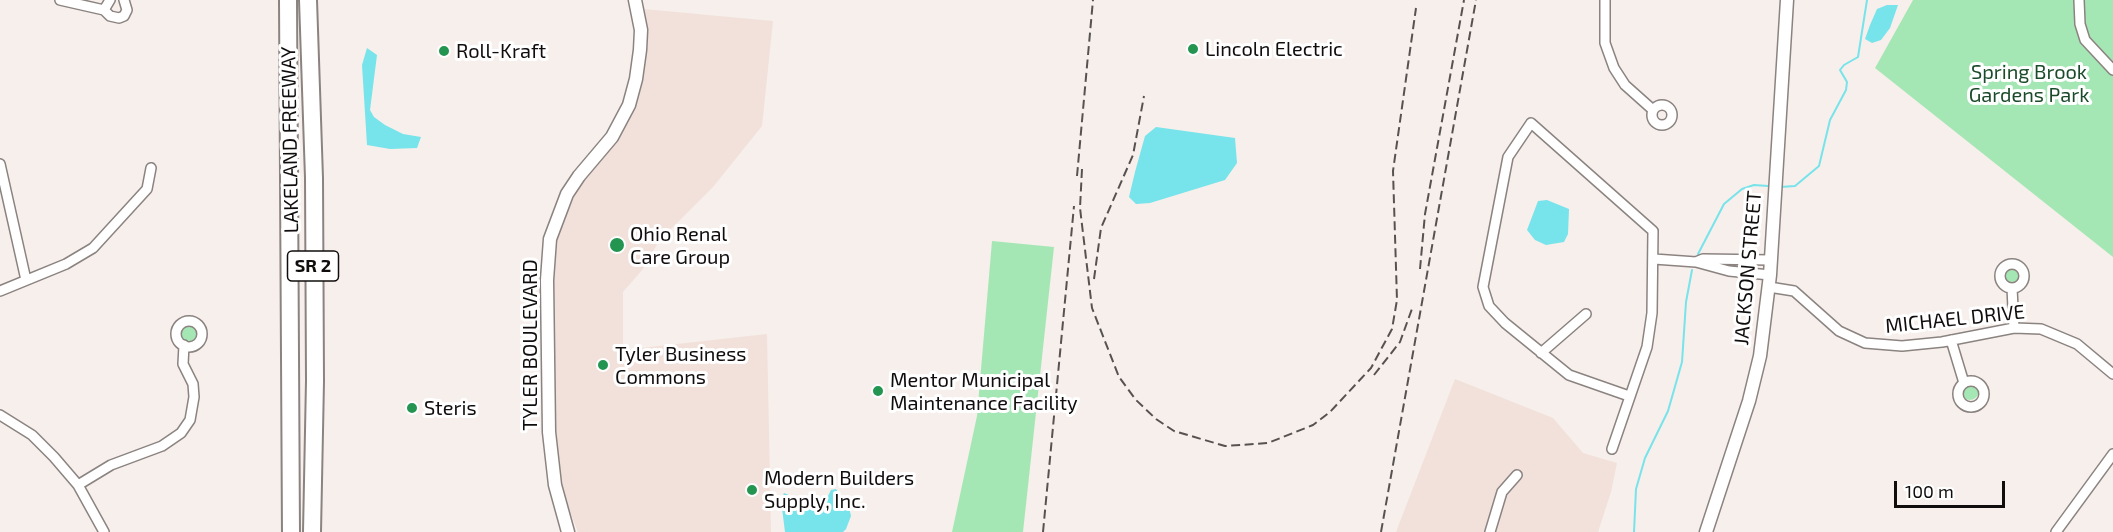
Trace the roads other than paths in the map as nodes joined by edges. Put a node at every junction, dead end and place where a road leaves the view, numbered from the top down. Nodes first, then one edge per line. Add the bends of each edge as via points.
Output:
1 (60, 0) edge
2 (110, 0) edge
3 (124, 0) edge
4 (288, 0) edge
5 (308, 0) edge
6 (635, 0) edge
7 (1605, 0) edge
8 (1787, 0) edge
9 (2079, 0) edge
10 (104, 10) junction
11 (2113, 70) edge
12 (1653, 110) dead end
13 (1, 168) edge
14 (151, 168) dead end
15 (1654, 259) junction
16 (1770, 260) junction
17 (1696, 262) junction
18 (27, 280) junction
19 (1769, 281) junction
20 (2012, 288) dead end
21 (0, 291) edge
22 (1586, 314) dead end
23 (2014, 328) junction
24 (1951, 340) junction
25 (183, 345) dead end
26 (1541, 352) junction
27 (2113, 374) edge
28 (1964, 383) dead end
29 (1629, 396) junction
30 (0, 415) edge
31 (1612, 449) dead end
32 (2113, 454) edge
33 (1517, 475) dead end
34 (78, 485) junction
35 (104, 532) edge
36 (291, 532) edge
37 (312, 532) edge
38 (568, 532) edge
39 (1490, 532) edge
40 (1706, 532) edge
41 (2056, 532) edge

1 - 10 street
2 - 10 street
3 - 10 street via 124,16 114,18
4 - 36 highway, LAKELAND FREEWAY / SR 2
5 - 37 highway, LAKELAND FREEWAY / SR 2 via 314,178
6 - 38 street, TYLER BOULEVARD via 640,51 629,105 612,137 567,194 550,239 549,432 555,485
7 - 12 street via 1605,44 1614,68 1625,85
8 - 16 street, JACKSON STREET
9 - 11 street via 2085,40
13 - 18 street
14 - 18 street via 147,189 93,248
15 - 17 street
15 - 26 street via 1653,231 1531,123 1508,157 1483,287 1489,306
15 - 29 street via 1647,347
16 - 17 street
16 - 19 street, JACKSON STREET
17 - 19 street, MICHAEL DRIVE
18 - 21 street
19 - 24 street, MICHAEL DRIVE via 1794,291 1839,331 1865,344 1902,346
19 - 40 street, JACKSON STREET via 1760,356 1749,401
20 - 23 street
22 - 26 street
23 - 24 street, MICHAEL DRIVE
23 - 27 street, MICHAEL DRIVE via 2059,334 2084,348
24 - 28 street
25 - 34 street via 183,363 195,397 190,420 181,433 162,446 111,465
26 - 29 street via 1569,375
29 - 31 street
30 - 34 street via 44,445
32 - 41 street
33 - 39 street via 1502,492
34 - 35 street

